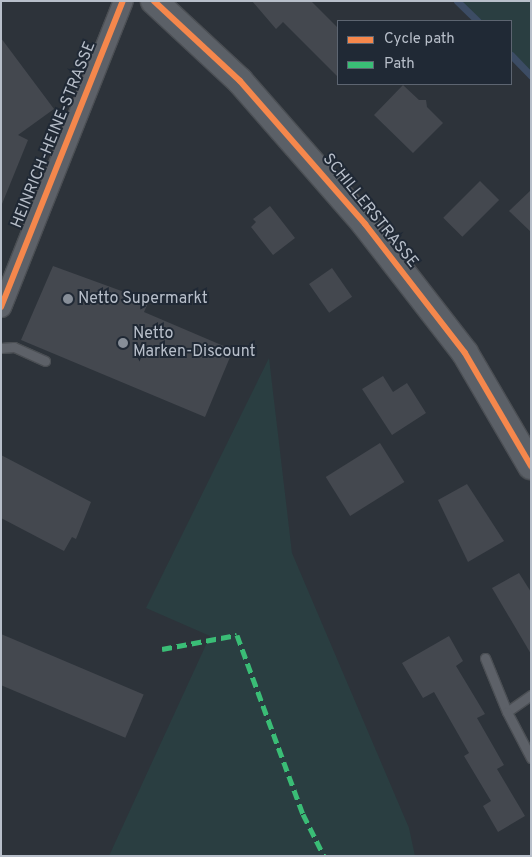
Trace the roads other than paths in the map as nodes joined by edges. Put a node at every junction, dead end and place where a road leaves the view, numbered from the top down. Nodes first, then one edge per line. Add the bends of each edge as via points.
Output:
1 (123, 1) edge
2 (154, 1) edge
3 (1, 307) edge
4 (1, 348) edge
5 (45, 361) dead end
6 (531, 466) edge
7 (485, 658) dead end
8 (531, 696) edge
9 (507, 712) junction
10 (531, 758) edge

1 - 3 street, HEINRICH-HEINE-STRASSE
2 - 6 street, SCHILLERSTRASSE via 246,87 354,211 465,353
4 - 5 lane via 14,347
7 - 9 lane
8 - 9 lane
9 - 10 lane

